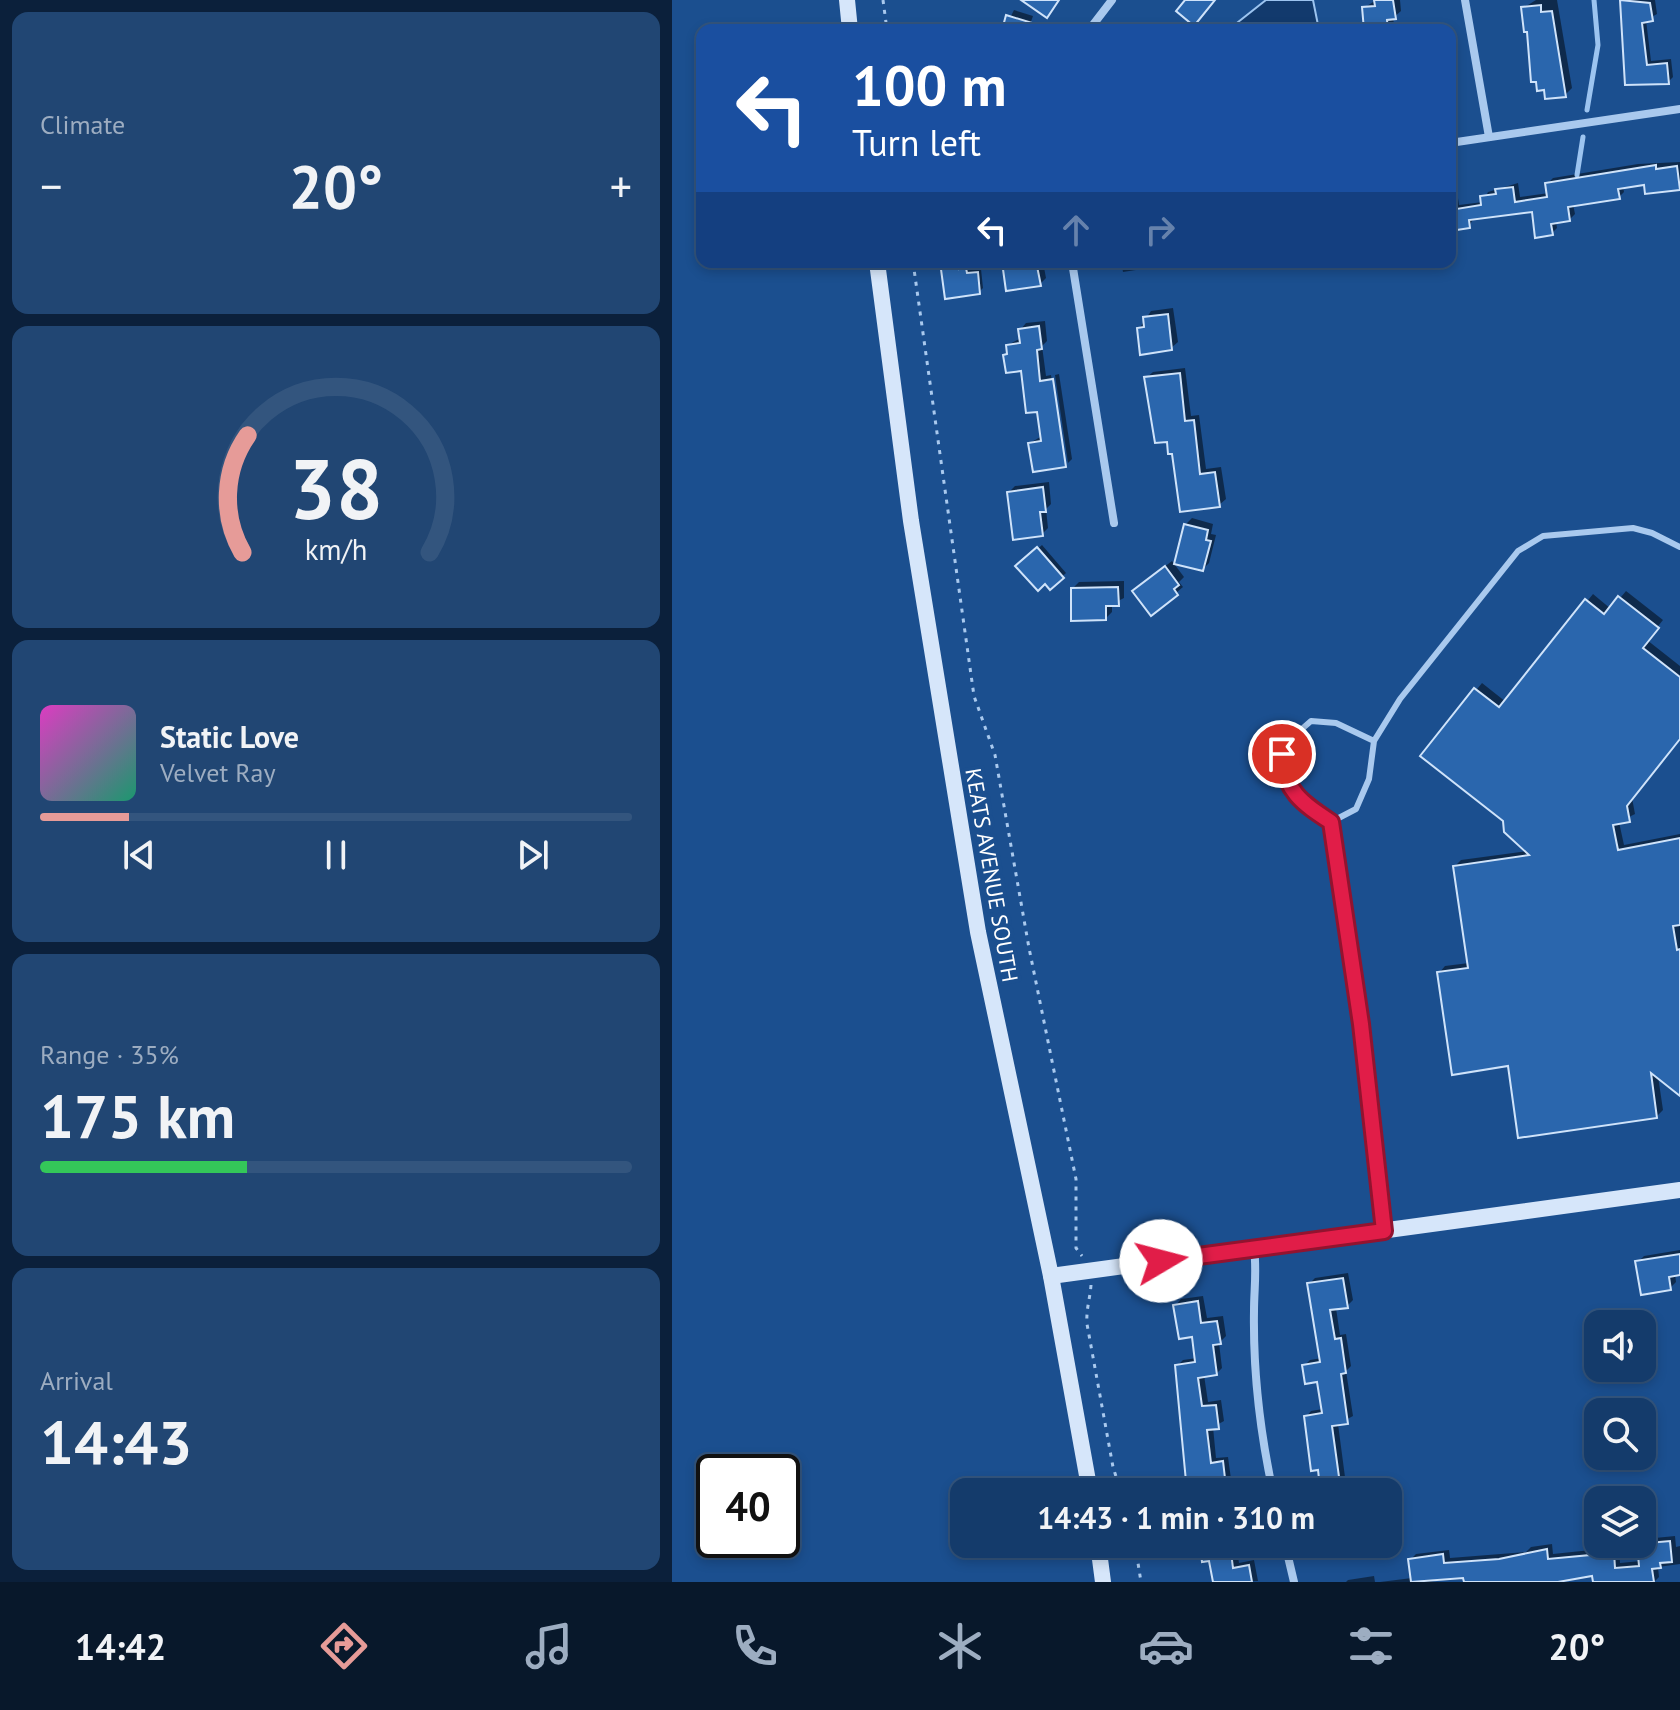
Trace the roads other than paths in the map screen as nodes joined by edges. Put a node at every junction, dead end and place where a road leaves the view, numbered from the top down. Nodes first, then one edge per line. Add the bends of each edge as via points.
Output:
1 (847, 0) edge
2 (1112, 0) edge
3 (1465, 0) edge
4 (849, 24) edge
5 (1094, 24) edge
6 (1680, 109) edge
7 (1489, 137) junction
8 (1456, 142) edge
9 (878, 268) edge
10 (1073, 268) edge
11 (1114, 523) dead end
12 (1680, 547) edge
13 (1374, 741) junction
14 (1331, 822) junction
15 (1680, 1190) edge
16 (1384, 1231) junction
17 (1254, 1248) junction
18 (1051, 1276) junction
19 (1087, 1478) edge
20 (1270, 1478) edge
21 (1100, 1558) edge
22 (1288, 1558) edge
23 (1103, 1582) edge
24 (1294, 1582) edge

1 - 4 main road
2 - 5 street
3 - 7 street
6 - 7 street
7 - 8 street
9 - 18 main road, KEATS AVENUE SOUTH via 911,521 978,932
10 - 11 street
12 - 13 lane via 1633,528 1533,540 1518,551 1400,699
13 - 14 lane via 1369,779 1356,809
13 - 14 lane via 1336,723 1311,721 1286,746 1283,775 1290,791
14 - 16 lane
15 - 16 main road
16 - 17 main road
17 - 18 main road
17 - 20 street via 1259,1427
18 - 19 main road, KEATS AVENUE SOUTH
21 - 23 main road
22 - 24 street

